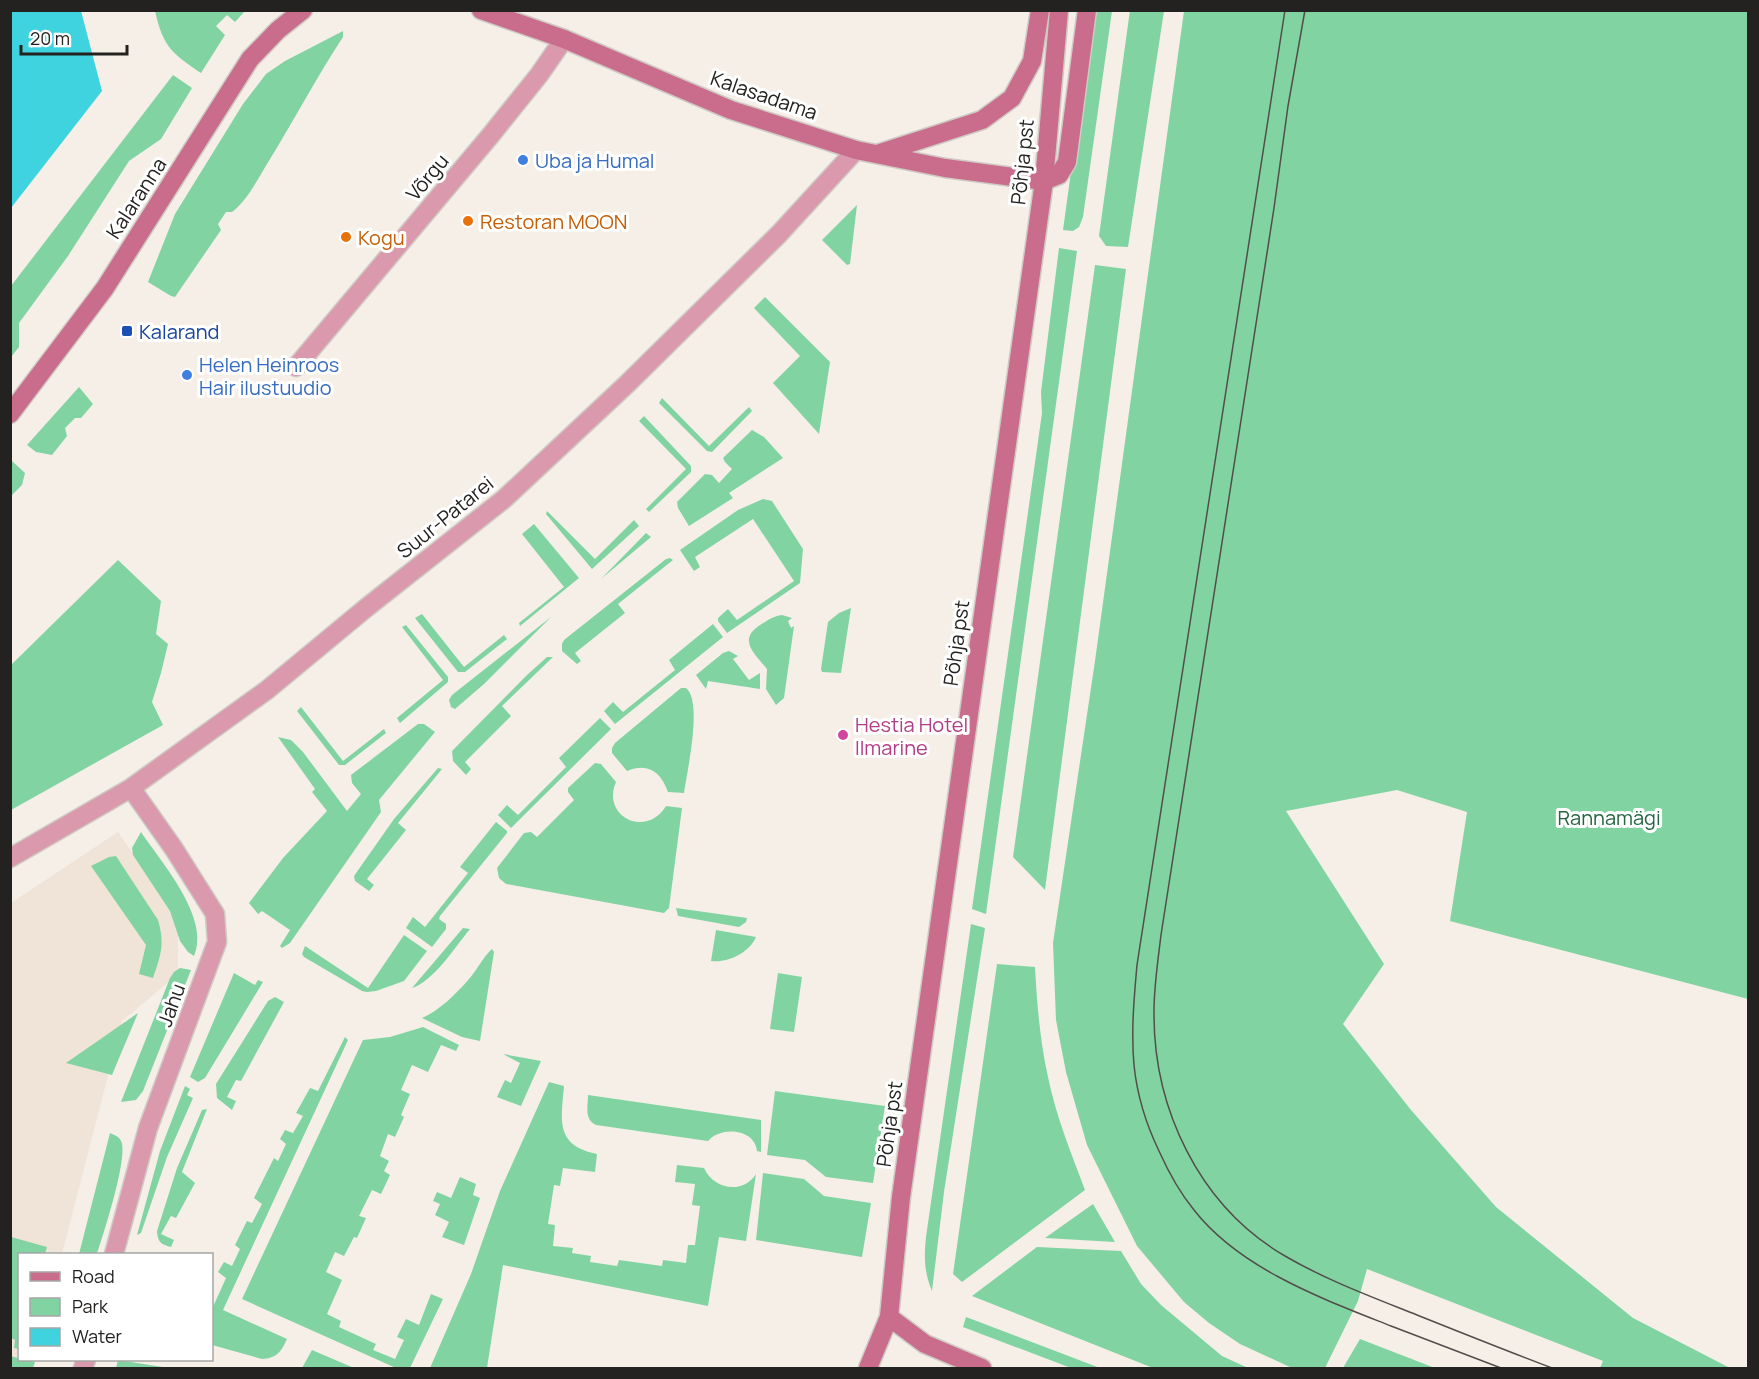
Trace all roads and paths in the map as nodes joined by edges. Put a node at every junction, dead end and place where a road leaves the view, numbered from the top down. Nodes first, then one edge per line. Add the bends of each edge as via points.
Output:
1 (303, 10) edge
2 (481, 10) edge
3 (1040, 10) edge
4 (1059, 10) edge
5 (1087, 10) edge
6 (564, 39) junction
7 (856, 150) junction
8 (878, 154) junction
9 (1044, 181) junction
10 (296, 367) dead end
11 (10, 414) edge
12 (131, 788) junction
13 (10, 858) edge
14 (114, 1253) edge
15 (889, 1317) junction
16 (868, 1368) edge
17 (982, 1368) edge

1 - 11 main road, Kalaranna via 250,59 105,288
2 - 6 main road, Kalasadama
3 - 8 main road via 1032,61 1012,98 982,120
4 - 9 main road, Põhja pst
5 - 9 main road via 1067,162 1059,175
6 - 7 main road, Kalasadama via 731,110
6 - 10 street, Võrgu via 490,136
7 - 8 main road, Kalasadama
7 - 12 street, Suur-Patarei via 627,384 504,499 267,690
8 - 9 main road, Kalasadama via 945,168
9 - 15 main road, Põhja pst via 901,1197
12 - 13 street, Suur-Patarei
12 - 14 street, Jahu via 215,914 217,942 148,1128
15 - 16 main road, Põhja pst
15 - 17 main road via 925,1344

